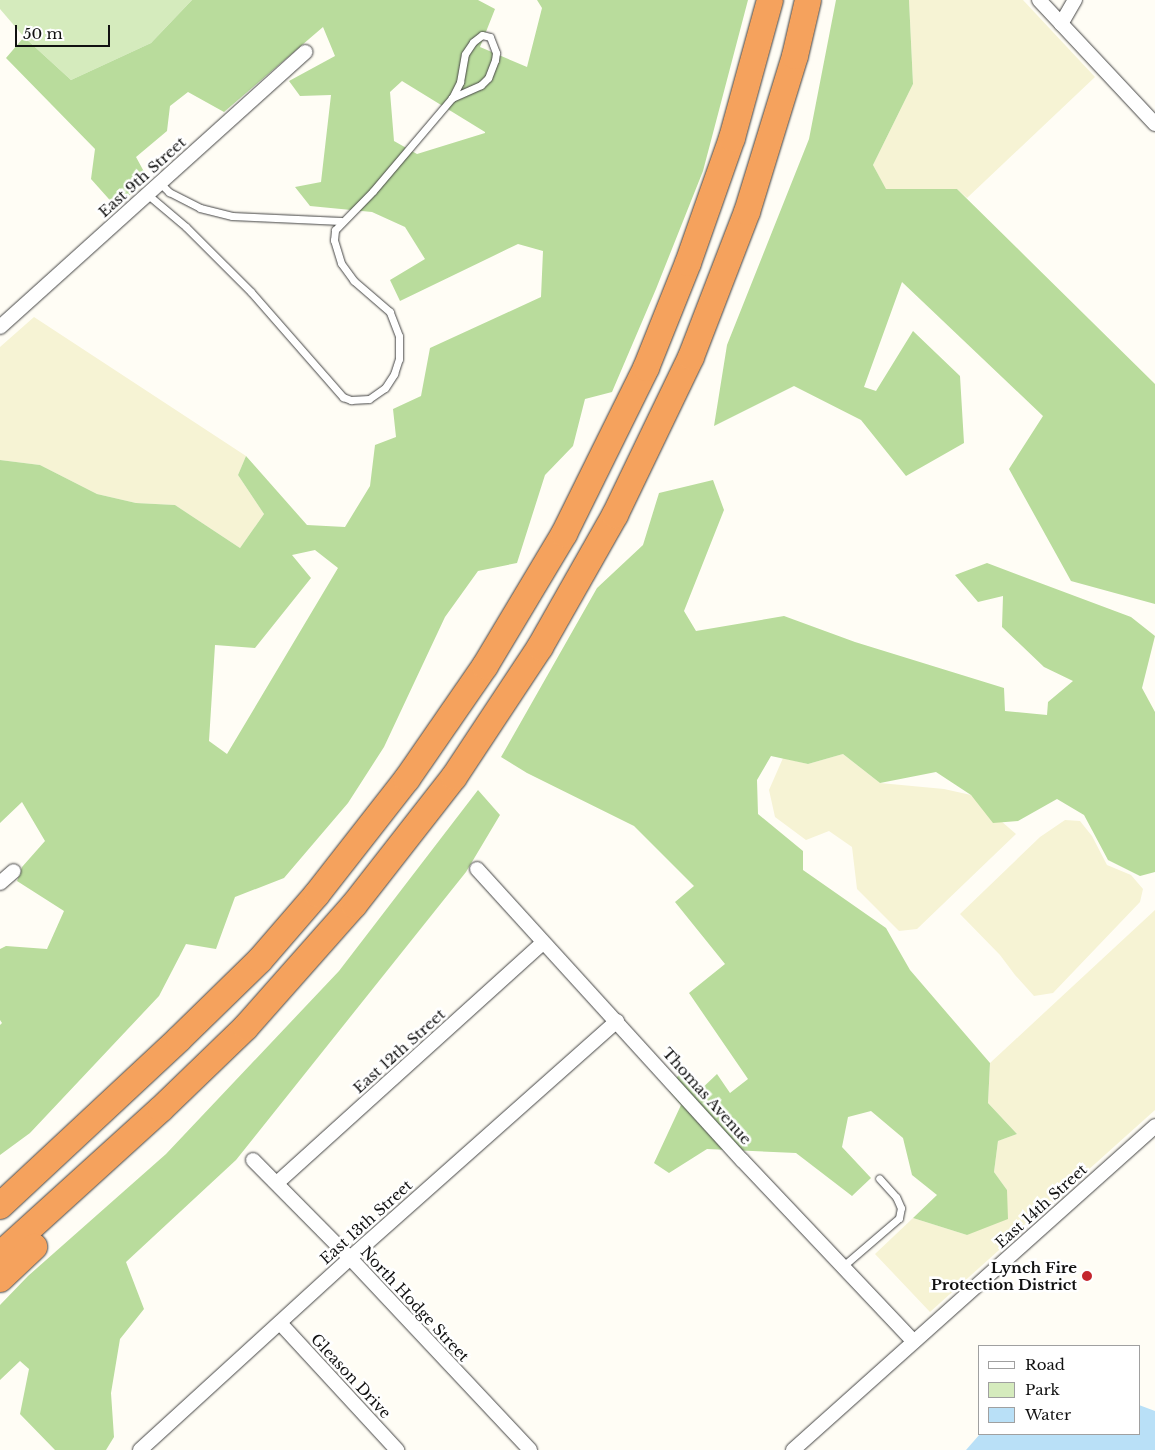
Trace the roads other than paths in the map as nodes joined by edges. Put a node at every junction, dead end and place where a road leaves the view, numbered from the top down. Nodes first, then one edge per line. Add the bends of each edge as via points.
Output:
1 (770, 0) edge
2 (808, 0) edge
3 (1039, 0) edge
4 (1075, 0) edge
5 (1061, 24) junction
6 (305, 52) dead end
7 (452, 98) junction
8 (1155, 124) edge
9 (160, 183) junction
10 (148, 194) junction
11 (341, 221) junction
12 (0, 327) edge
13 (477, 869) dead end
14 (14, 871) dead end
15 (0, 883) edge
16 (544, 943) junction
17 (617, 1021) junction
18 (246, 1027) junction
19 (179, 1039) junction
20 (1155, 1126) edge
21 (253, 1160) dead end
22 (879, 1178) dead end
23 (0, 1182) edge
24 (277, 1183) junction
25 (0, 1206) edge
26 (0, 1255) edge
27 (350, 1258) junction
28 (842, 1267) junction
29 (0, 1279) edge
30 (280, 1323) junction
31 (914, 1342) junction
32 (140, 1450) edge
33 (397, 1450) edge
34 (530, 1450) edge
35 (793, 1450) edge

1 - 19 highway via 732,138 688,263 646,368 564,534 485,666 407,779 317,894 266,952
2 - 18 highway via 795,56 747,212 691,357 615,515 540,647 454,777 354,905
3 - 5 street
4 - 5 street
5 - 8 street
6 - 9 street, East 9th Street
7 - 7 lane via 460,82 468,48 482,35 490,37 496,53 488,78 477,87
7 - 11 lane via 373,191
9 - 10 street, East 9th Street
9 - 11 lane via 169,192 200,208 232,216
10 - 11 lane via 252,292 343,397 360,401 385,388 399,359 399,336 390,312 354,281 340,263 334,240 335,230
10 - 12 street, East 9th Street
13 - 16 street, Thomas Avenue
14 - 15 street
16 - 17 street, Thomas Avenue
16 - 24 street, East 12th Street
17 - 27 street, East 13th Street
17 - 28 street, Thomas Avenue
18 - 26 highway
18 - 29 highway via 190,1100
19 - 23 highway via 73,1118
19 - 25 highway
20 - 31 street, East 14th Street
21 - 24 street, North Hodge Street
22 - 28 lane via 896,1197 901,1208 900,1218
24 - 27 street, North Hodge Street
27 - 30 street, East 13th Street
27 - 34 street, North Hodge Street
28 - 31 street, Thomas Avenue
30 - 32 street, East 13th Street
30 - 33 street, Gleason Drive
31 - 35 street, East 14th Street

